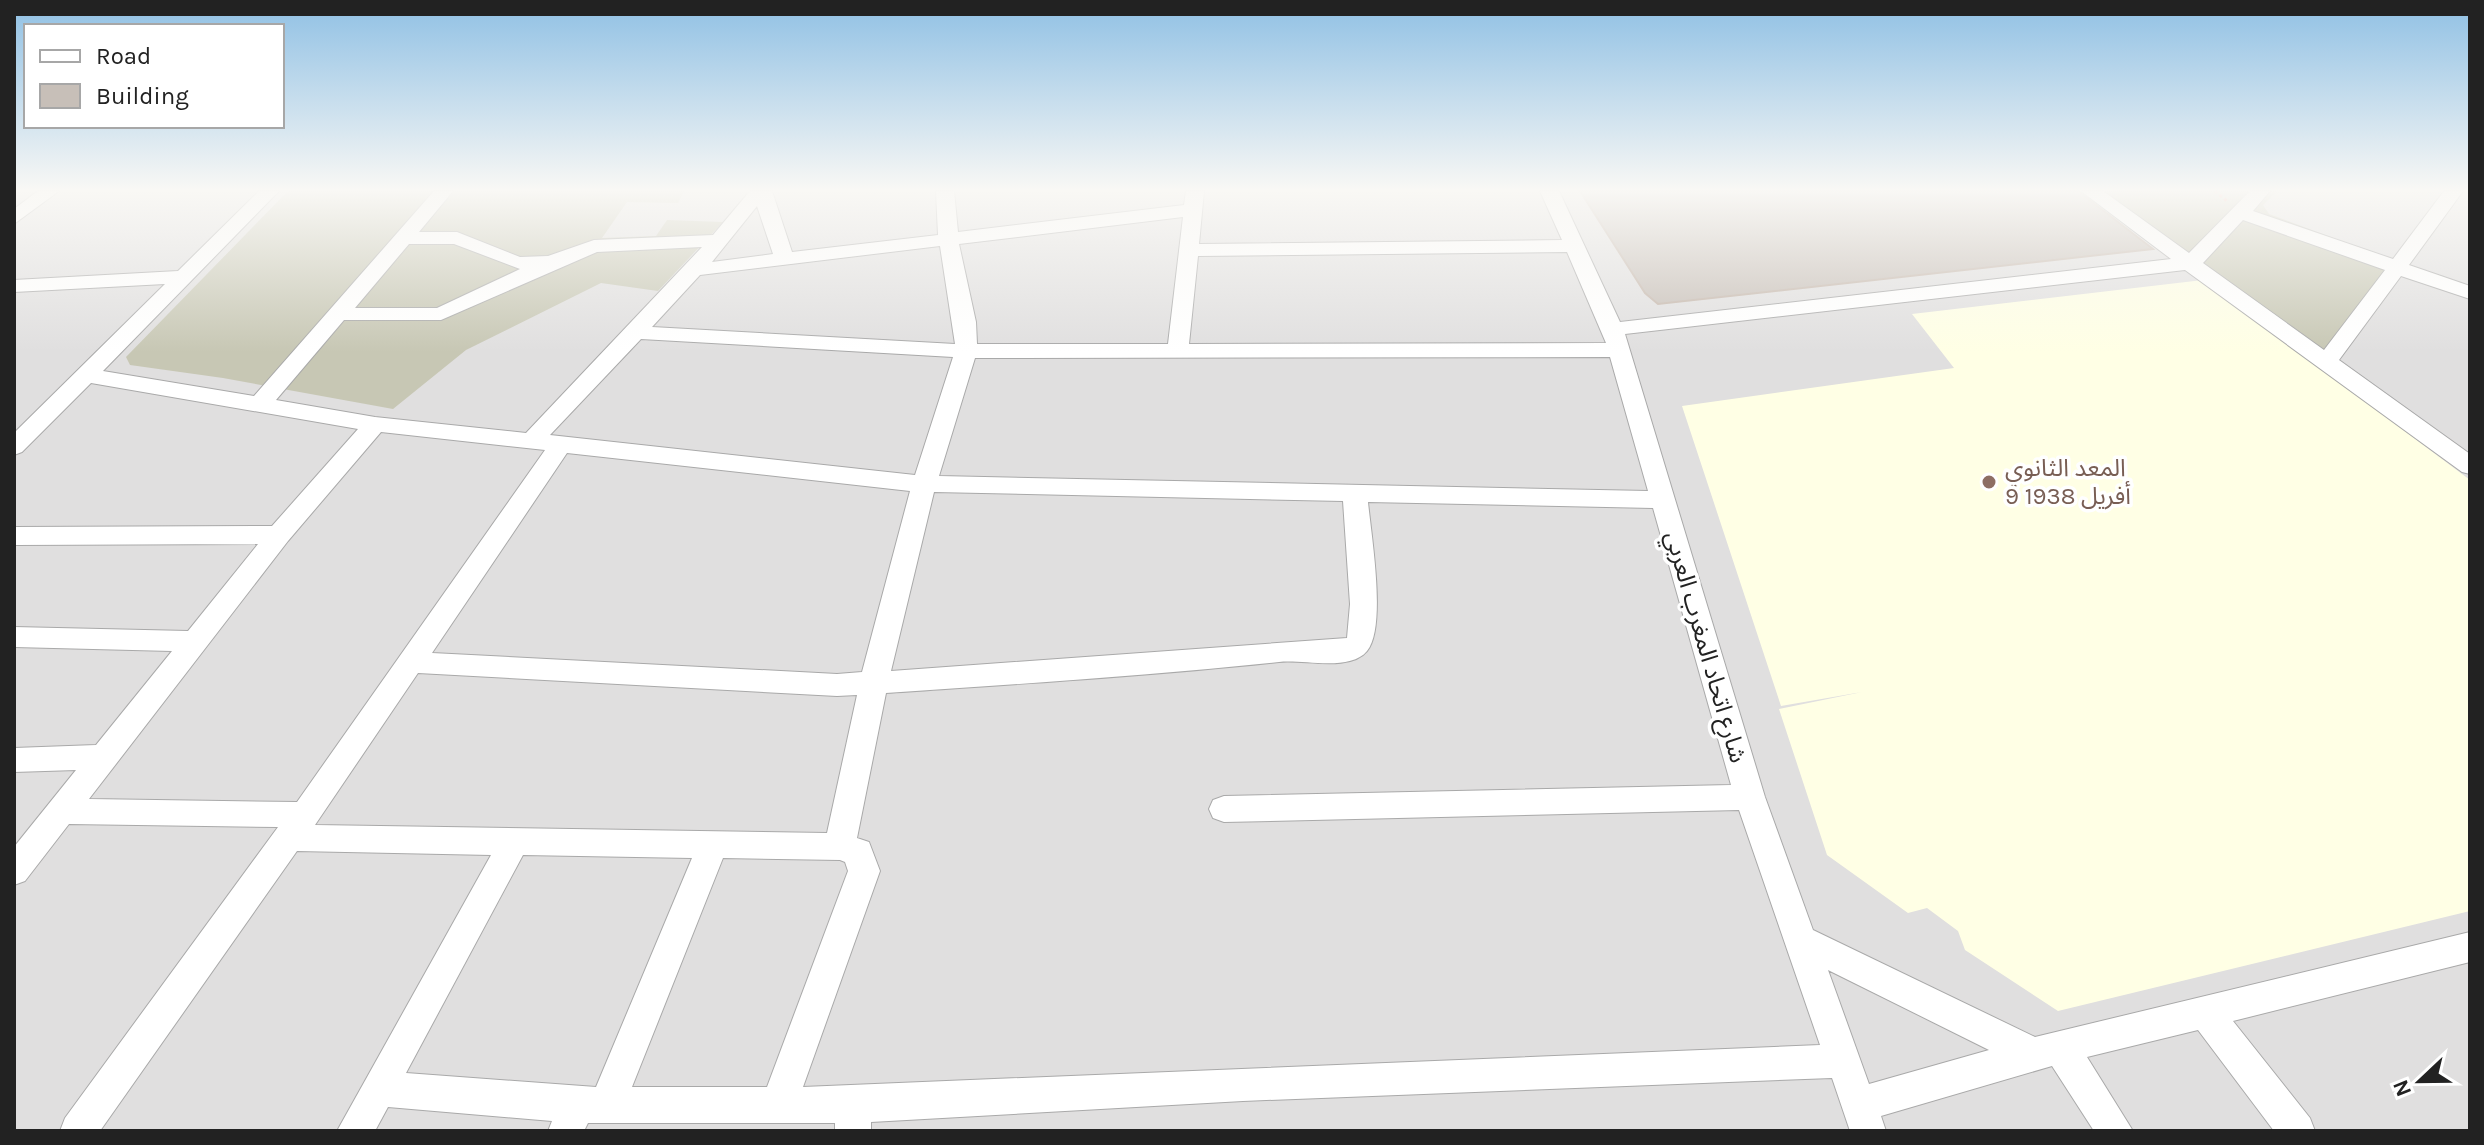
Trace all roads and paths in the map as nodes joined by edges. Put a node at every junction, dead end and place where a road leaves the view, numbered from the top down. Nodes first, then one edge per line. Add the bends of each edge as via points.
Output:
1 (217, 244) edge
2 (398, 244) edge
3 (472, 244) edge
4 (609, 244) edge
5 (715, 244) edge
6 (779, 244) edge
7 (890, 244) edge
8 (949, 244) edge
9 (1188, 244) edge
10 (2165, 244) edge
11 (2210, 244) edge
12 (2332, 244) edge
13 (2412, 244) edge
14 (1576, 246) joint
15 (1187, 250) junction
16 (784, 258) junction
17 (551, 262) junction
18 (2191, 263) junction
19 (2395, 266) junction
20 (694, 270) junction
21 (184, 277) junction
22 (14, 286) edge
23 (2470, 293) edge
24 (338, 314) junction
25 (633, 332) junction
26 (1616, 340) junction
27 (1178, 349) junction
28 (966, 351) junction
29 (2327, 361) junction
30 (86, 375) junction
31 (260, 404) junction
32 (375, 424) junction
33 (545, 444) junction
34 (15, 445) edge
35 (2470, 466) edge
36 (924, 484) junction
37 (1355, 492) junction
38 (1664, 500) junction
39 (279, 535) junction
40 (14, 536) edge
41 (14, 637) edge
42 (196, 641) junction
43 (408, 662) junction
44 (874, 682) junction
45 (105, 757) junction
46 (14, 760) edge
47 (1750, 797) junction
48 (1224, 809) dead end
49 (63, 811) junction
50 (296, 827) junction
51 (515, 840) junction
52 (712, 847) junction
53 (840, 847) junction
54 (14, 871) edge
55 (1799, 939) junction
56 (2470, 947) edge
57 (2205, 1012) junction
58 (2047, 1051) junction
59 (1841, 1061) junction
60 (380, 1089) junction
61 (778, 1106) junction
62 (583, 1113) edge
63 (854, 1118) edge
64 (1864, 1118) edge
65 (78, 1131) edge
66 (355, 1131) edge
67 (2115, 1131) edge
68 (2297, 1131) edge

1 - 21 street
2 - 24 street
3 - 17 street via 517,263
4 - 17 street
5 - 20 street
6 - 16 street
7 - 16 street
8 - 28 street
9 - 15 street
10 - 18 street
11 - 18 street
12 - 19 street
13 - 19 street
14 - 15 street
14 - 26 street, شارع اتحاد المغرب العربي
15 - 27 street
16 - 20 street
17 - 24 street via 441,314
18 - 26 street
18 - 29 street
19 - 23 street
19 - 29 street
20 - 25 street
21 - 22 street
21 - 30 street
24 - 31 street
25 - 28 street
25 - 33 street
26 - 27 street
26 - 38 street, شارع اتحاد المغرب العربي
27 - 28 street
28 - 36 street
29 - 35 street
30 - 31 street
30 - 34 street
31 - 32 street
32 - 33 street
32 - 39 street
33 - 36 street
33 - 43 street
36 - 37 street
36 - 44 street
37 - 38 street
37 - 44 street via 1363,604 1362,635 1354,648
38 - 47 street, شارع اتحاد المغرب العربي
39 - 40 street
39 - 42 street
41 - 42 street
42 - 45 street
43 - 44 street via 837,685
43 - 50 street
44 - 53 street
45 - 46 street
45 - 49 street
47 - 48 street
47 - 55 street, شارع اتحاد المغرب العربي
49 - 50 street
49 - 54 street
50 - 51 street
50 - 65 street
51 - 52 street
51 - 60 street
52 - 53 street
52 - 62 street
53 - 61 street via 858,852 864,871
55 - 58 street
55 - 59 street, شارع اتحاد المغرب العربي
56 - 57 street
57 - 58 street
57 - 68 street
58 - 64 street
58 - 67 street
59 - 63 street via 1243,1084
59 - 64 street, شارع اتحاد المغرب العربي
60 - 62 street
60 - 66 street
61 - 62 street
61 - 63 street

